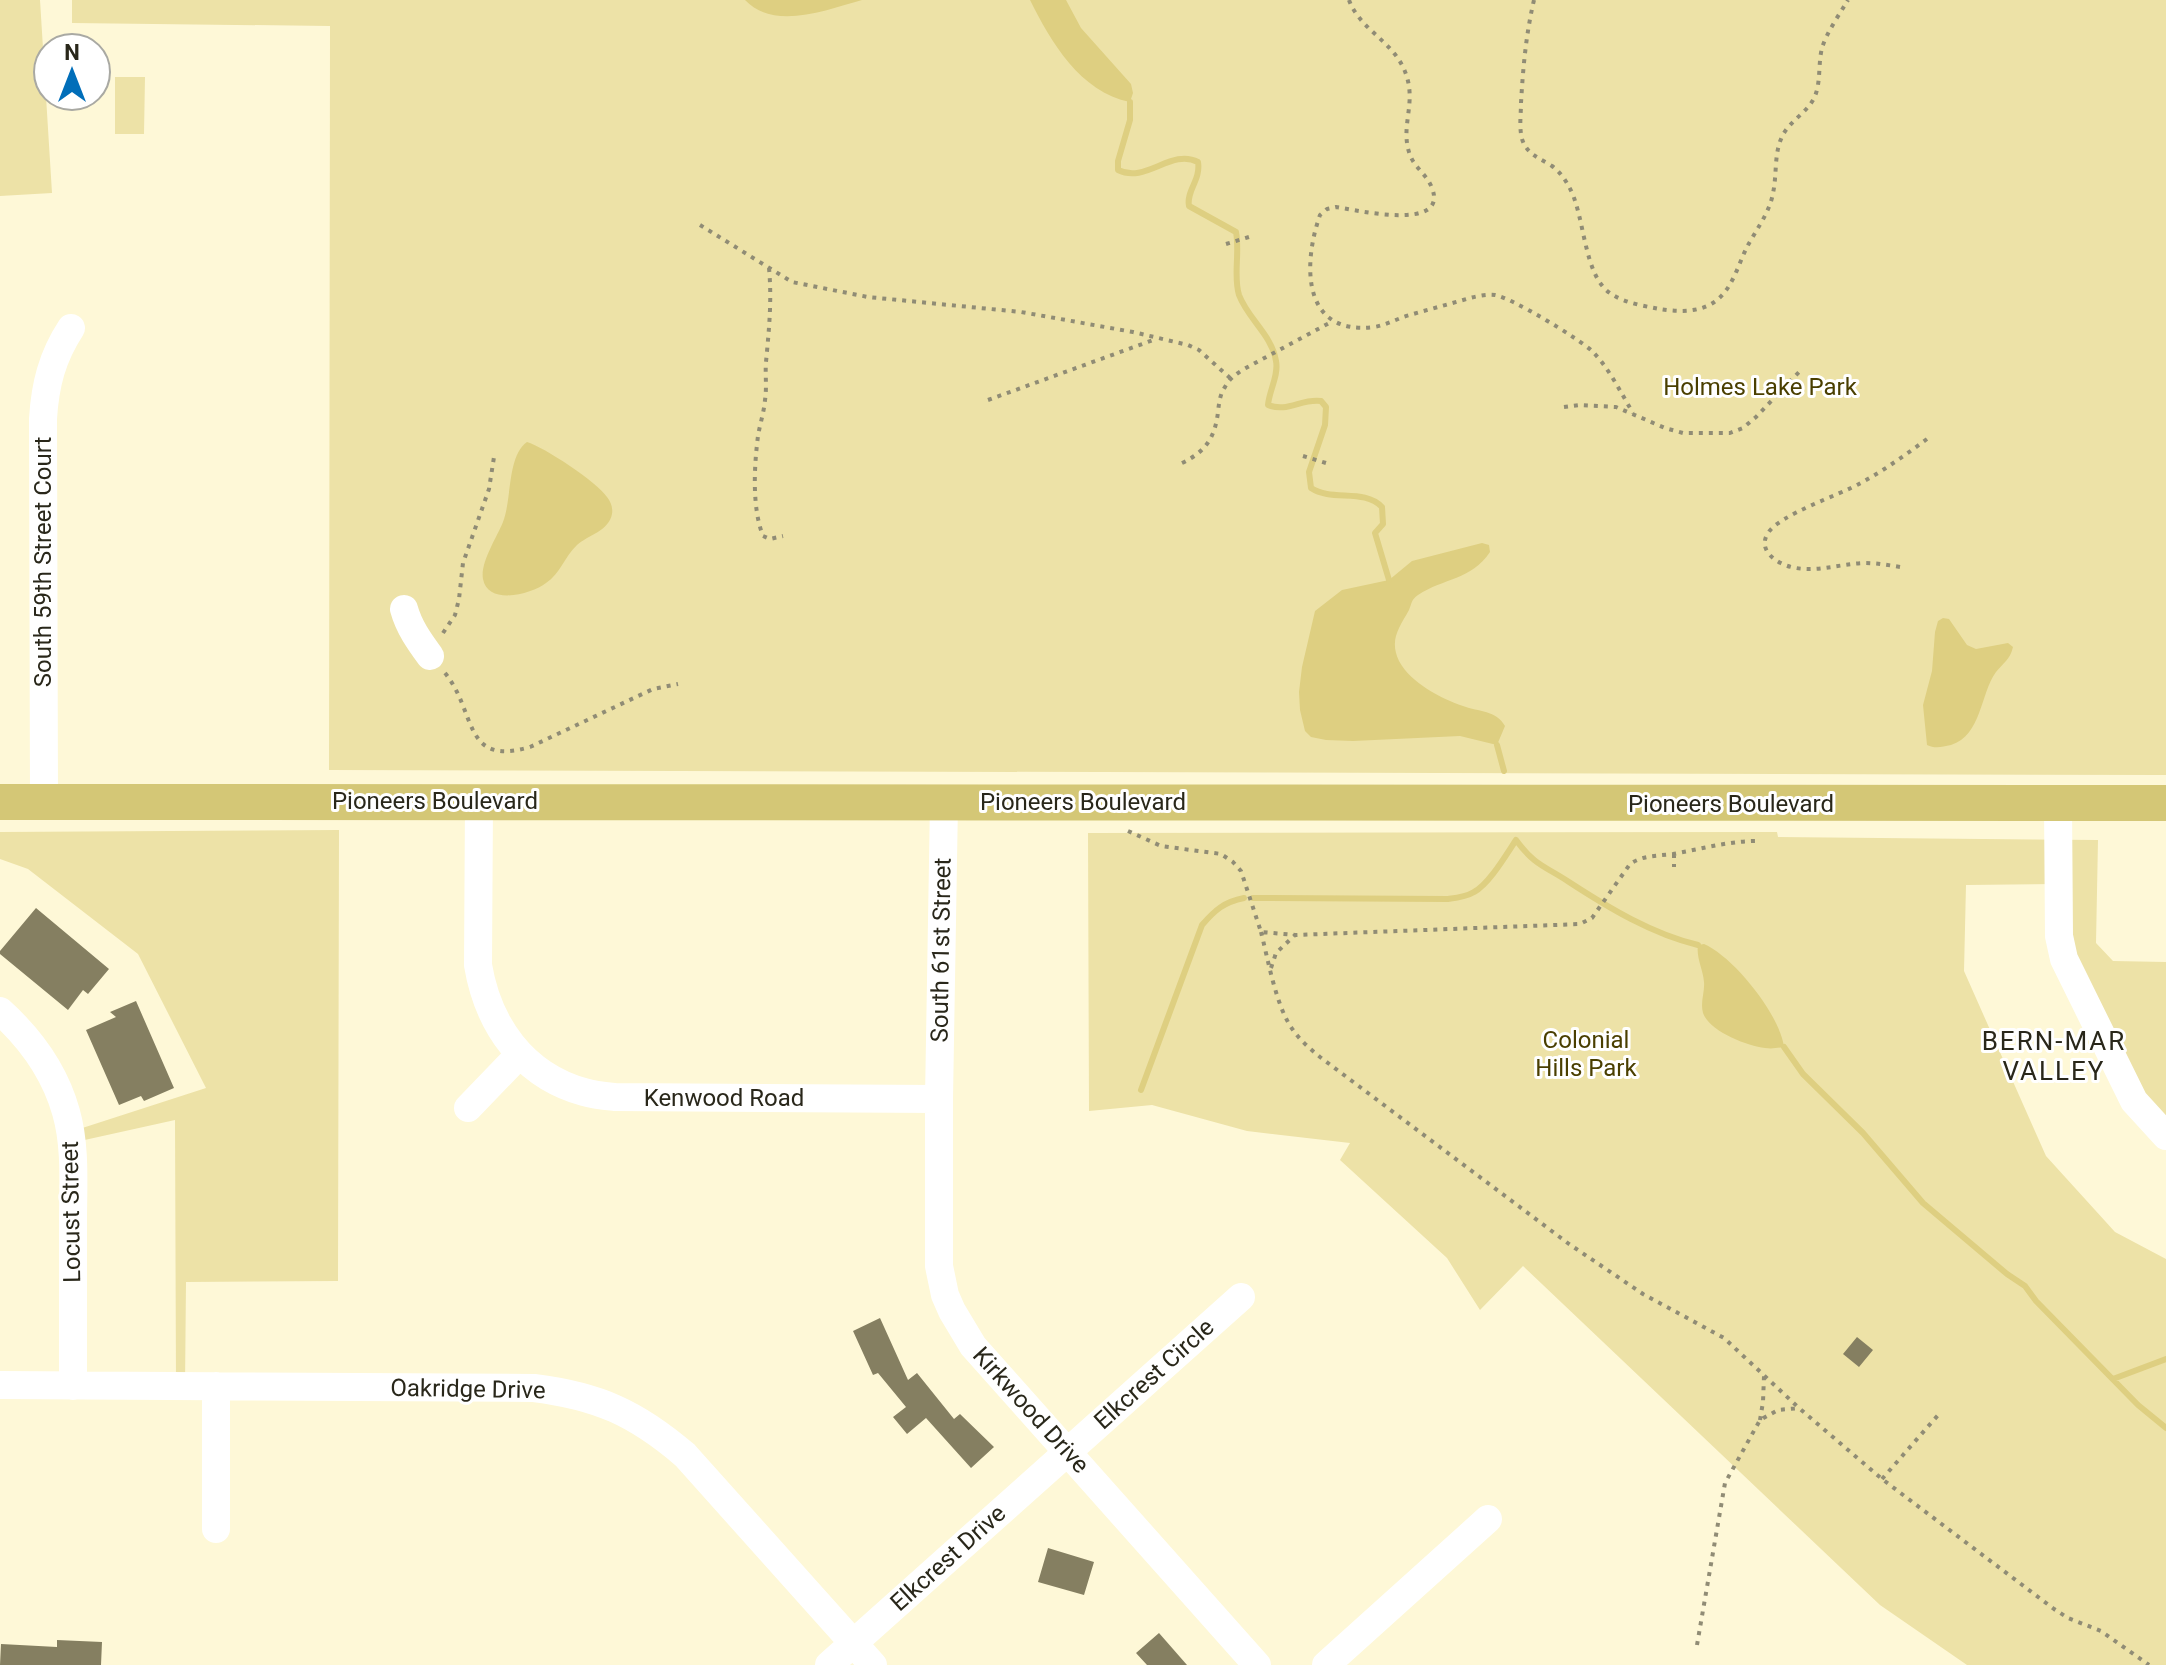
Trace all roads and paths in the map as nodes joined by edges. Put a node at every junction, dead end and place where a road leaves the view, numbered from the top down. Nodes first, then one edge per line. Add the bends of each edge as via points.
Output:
1 (1349, 0) edge
2 (1534, 0) edge
3 (1848, 0) edge
4 (700, 225) dead end
5 (1249, 237) dead end
6 (1226, 244) dead end
7 (769, 268) junction
8 (1333, 321) junction
9 (71, 328) dead end
10 (1158, 338) junction
11 (1799, 372) dead end
12 (1230, 378) junction
13 (988, 400) dead end
14 (1564, 407) dead end
15 (1633, 413) junction
16 (1931, 436) dead end
17 (1303, 456) dead end
18 (494, 457) dead end
19 (1182, 463) dead end
20 (1326, 463) dead end
21 (783, 536) dead end
22 (1900, 567) dead end
23 (404, 609) dead end
24 (430, 656) junction
25 (678, 684) dead end
26 (479, 801) junction
27 (0, 802) edge
28 (44, 802) junction
29 (944, 802) junction
30 (2058, 803) junction
31 (2166, 803) edge
32 (1126, 831) dead end
33 (1757, 841) dead end
34 (1674, 854) junction
35 (1674, 867) dead end
36 (1261, 932) junction
37 (1295, 935) junction
38 (1271, 970) junction
39 (0, 1011) edge
40 (520, 1054) junction
41 (939, 1099) junction
42 (468, 1108) dead end
43 (2166, 1136) edge
44 (1241, 1297) dead end
45 (1764, 1376) junction
46 (0, 1385) edge
47 (73, 1386) junction
48 (216, 1386) junction
49 (1799, 1408) junction
50 (1940, 1416) dead end
51 (1760, 1420) junction
52 (1067, 1452) junction
53 (1882, 1479) junction
54 (1488, 1519) dead end
55 (216, 1529) dead end
56 (854, 1643) junction
57 (1697, 1645) dead end
58 (829, 1665) edge
59 (873, 1665) edge
60 (1257, 1665) edge
61 (1326, 1665) edge
62 (2149, 1665) edge

1 - 8 path via 1360,21 1402,66 1410,95 1407,148 1434,191 1434,200 1420,215 1336,207 1320,215 1310,280 1321,311
2 - 3 path via 1522,85 1521,129 1528,152 1561,173 1570,188 1601,286 1641,305 1687,311 1716,301 1737,270 1769,208 1781,137 1814,100 1822,47
4 - 7 path
5 - 6 path
7 - 10 path via 792,282 836,292 1021,312
7 - 21 path via 770,339 755,506 763,536
8 - 12 path
8 - 15 path via 1371,327 1495,295 1592,352
9 - 28 street, South 59th Street Court via 47,378 43,419
10 - 12 path via 1199,350
10 - 13 path
11 - 15 path via 1756,417 1730,433 1683,433
12 - 19 path via 1212,438
14 - 15 path via 1603,405
16 - 22 path via 1858,484 1777,524 1766,537 1769,555 1794,568 1867,563
17 - 20 path
18 - 24 path via 489,489 463,563 455,615
23 - 24 street
24 - 25 path via 455,686 479,741 499,753 530,747 653,689
26 - 28 main road, Pioneers Boulevard
26 - 29 main road, Pioneers Boulevard
26 - 40 street, Kenwood Road via 478,965 493,1017
27 - 28 main road, Pioneers Boulevard
29 - 30 main road, Pioneers Boulevard
29 - 41 street, South 61st Street
30 - 31 main road, Pioneers Boulevard
30 - 43 street via 2059,936 2064,959 2134,1101
32 - 36 path via 1161,846 1221,854 1233,862 1241,871
33 - 34 path
34 - 35 path
34 - 37 path via 1630,864 1597,912 1580,924
36 - 37 path
36 - 38 path
37 - 38 path via 1276,953
38 - 45 path via 1290,1027 1320,1057 1569,1244 1643,1294 1724,1338
39 - 47 street, Locust Street via 44,1063 68,1122 73,1162
40 - 41 street, Kenwood Road via 562,1084 615,1097
40 - 42 street
41 - 52 street, Kirkwood Drive via 939,1266 945,1295 973,1346
44 - 52 street, Elkcrest Circle
45 - 49 path
45 - 51 path
46 - 47 street, Oakridge Drive
47 - 48 street, Oakridge Drive
48 - 55 street
48 - 56 street, Oakridge Drive via 534,1388 595,1400 630,1415 685,1455
49 - 51 path via 1778,1410
49 - 53 path
50 - 53 path
51 - 57 path via 1725,1483
52 - 56 street, Elkcrest Drive
52 - 60 street, Kirkwood Drive
53 - 62 path via 2054,1609 2101,1631
54 - 61 street
56 - 58 street, Elkcrest Drive
56 - 59 street, Oakridge Drive

